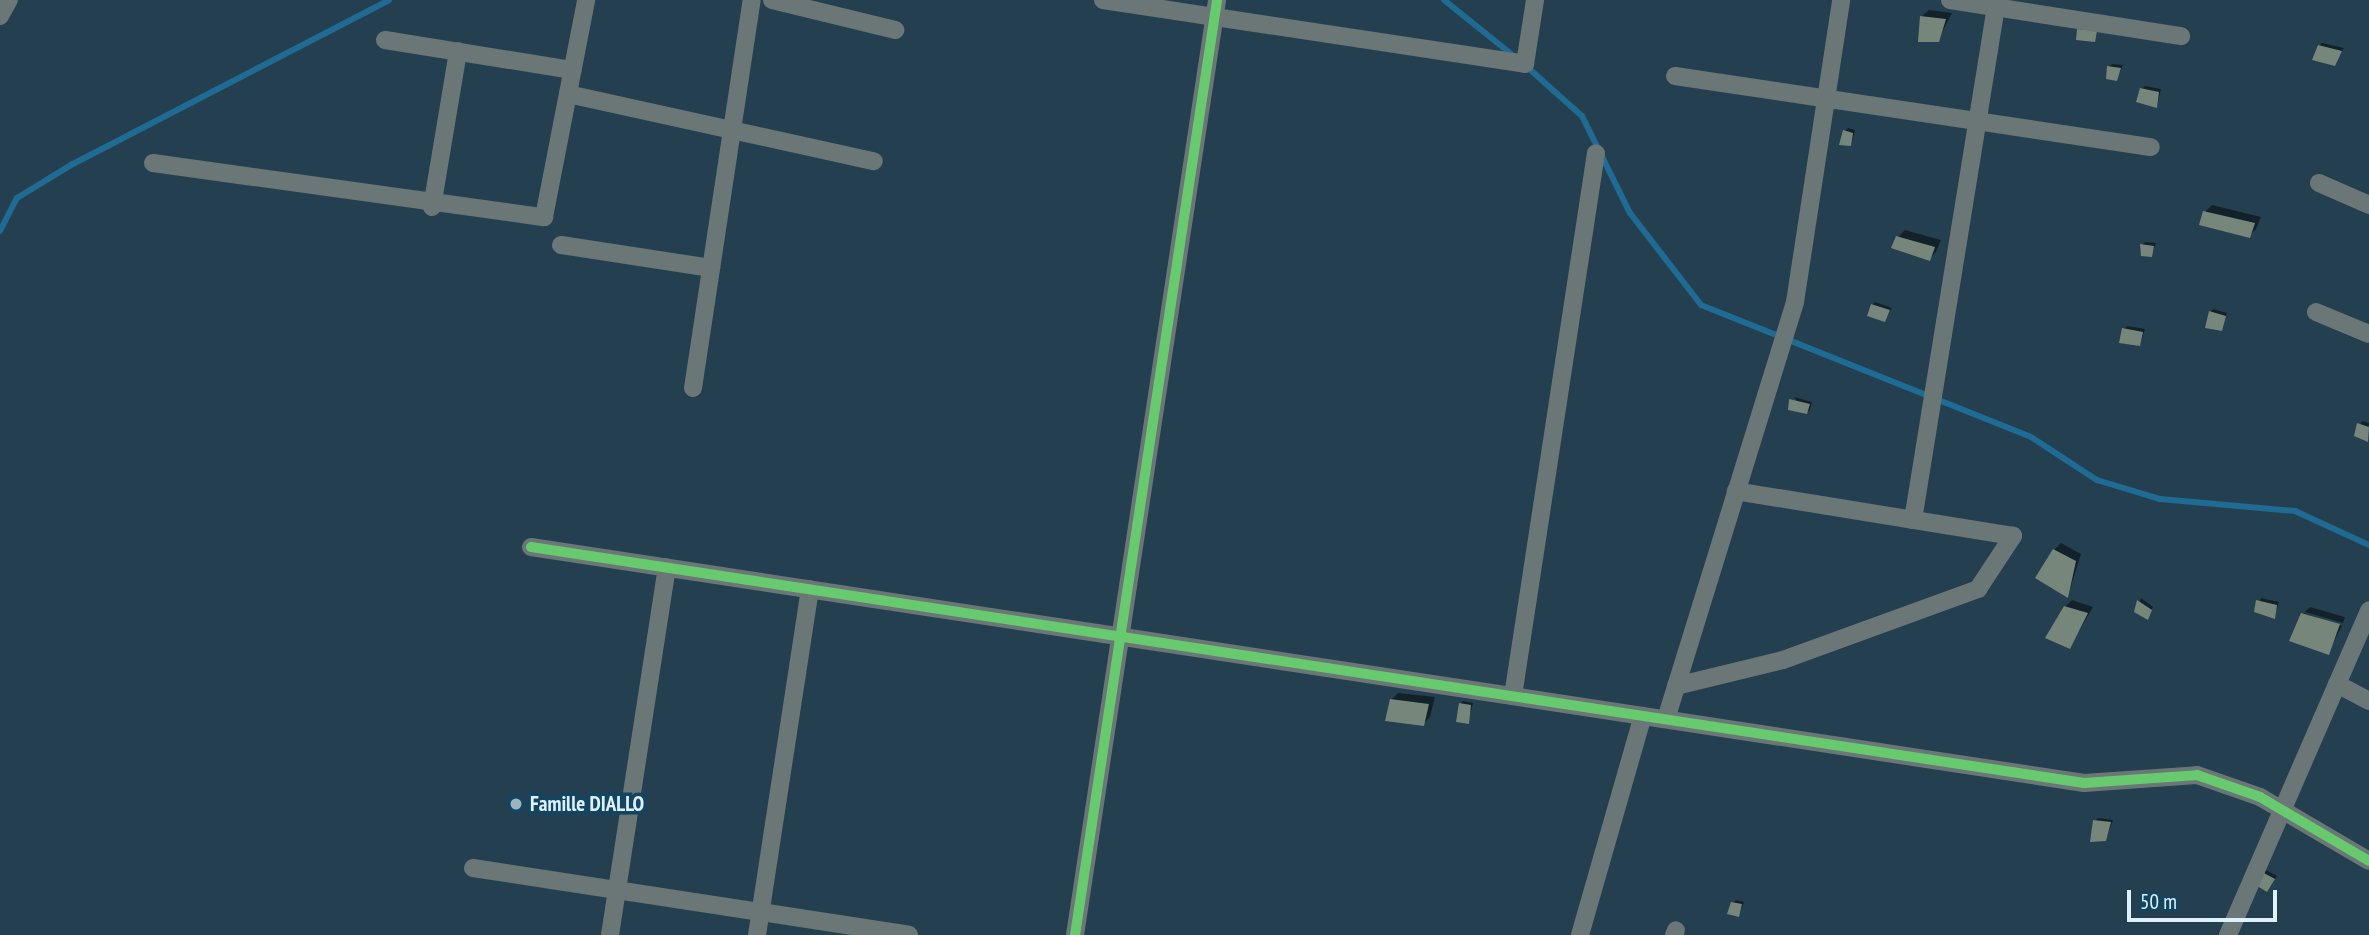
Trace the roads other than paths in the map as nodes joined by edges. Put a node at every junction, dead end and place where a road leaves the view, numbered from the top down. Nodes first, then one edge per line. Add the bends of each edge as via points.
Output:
1 (9, 0) edge
2 (586, 0) edge
3 (752, 0) edge
4 (772, 0) edge
5 (1103, 0) edge
6 (1535, 0) edge
7 (1841, 0) edge
8 (1950, 0) edge
9 (1996, 4) edge
10 (1216, 8) edge
11 (0, 16) edge
12 (895, 30) dead end
13 (2181, 36) dead end
14 (385, 40) dead end
15 (458, 51) junction
16 (573, 70) junction
17 (1675, 76) dead end
18 (568, 94) junction
19 (1826, 99) junction
20 (1977, 121) junction
21 (732, 130) junction
22 (2151, 147) dead end
23 (1596, 153) dead end
24 (874, 161) dead end
25 (153, 163) dead end
26 (2319, 183) dead end
27 (432, 205) junction
28 (2369, 205) edge
29 (561, 245) dead end
30 (711, 268) junction
31 (2316, 312) dead end
32 (2369, 334) edge
33 (692, 388) dead end
34 (1737, 491) junction
35 (1913, 520) junction
36 (531, 547) dead end
37 (667, 567) junction
38 (810, 589) junction
39 (2369, 610) edge
40 (1120, 636) junction
41 (2337, 684) junction
42 (1676, 686) junction
43 (1513, 696) junction
44 (2369, 701) edge
45 (1643, 716) junction
46 (1666, 719) junction
47 (2282, 810) junction
48 (2369, 861) edge
49 (473, 868) dead end
50 (617, 890) junction
51 (761, 911) junction
52 (610, 935) edge
53 (757, 935) edge
54 (909, 935) edge
55 (1075, 935) edge
56 (1580, 935) edge
57 (2228, 935) edge

1 - 11 street
2 - 16 street
3 - 21 street
4 - 12 street
5 - 10 street
6 - 10 street via 1525,64
7 - 19 street
8 - 9 street
9 - 13 street
9 - 20 street
10 - 40 street
14 - 15 street
15 - 16 street
15 - 27 street
16 - 18 street
17 - 19 street
18 - 21 street
18 - 27 street via 544,218
19 - 20 street
19 - 34 street via 1795,302
20 - 22 street
20 - 35 street
21 - 24 street
21 - 30 street
23 - 43 street
25 - 27 street
26 - 28 street
29 - 30 street
30 - 33 street
31 - 32 street
34 - 35 street
34 - 42 street
35 - 42 street via 2013,536 1979,589 1783,660
36 - 37 street
37 - 38 street
37 - 50 street
38 - 40 street
38 - 51 street
39 - 41 street
40 - 43 street
40 - 55 street
41 - 44 street
41 - 47 street
42 - 46 street
43 - 45 street
45 - 46 street
45 - 56 street
46 - 47 street via 2084,783 2197,775
47 - 48 street
47 - 57 street
49 - 50 street
50 - 51 street
50 - 52 street
51 - 53 street
51 - 54 street

